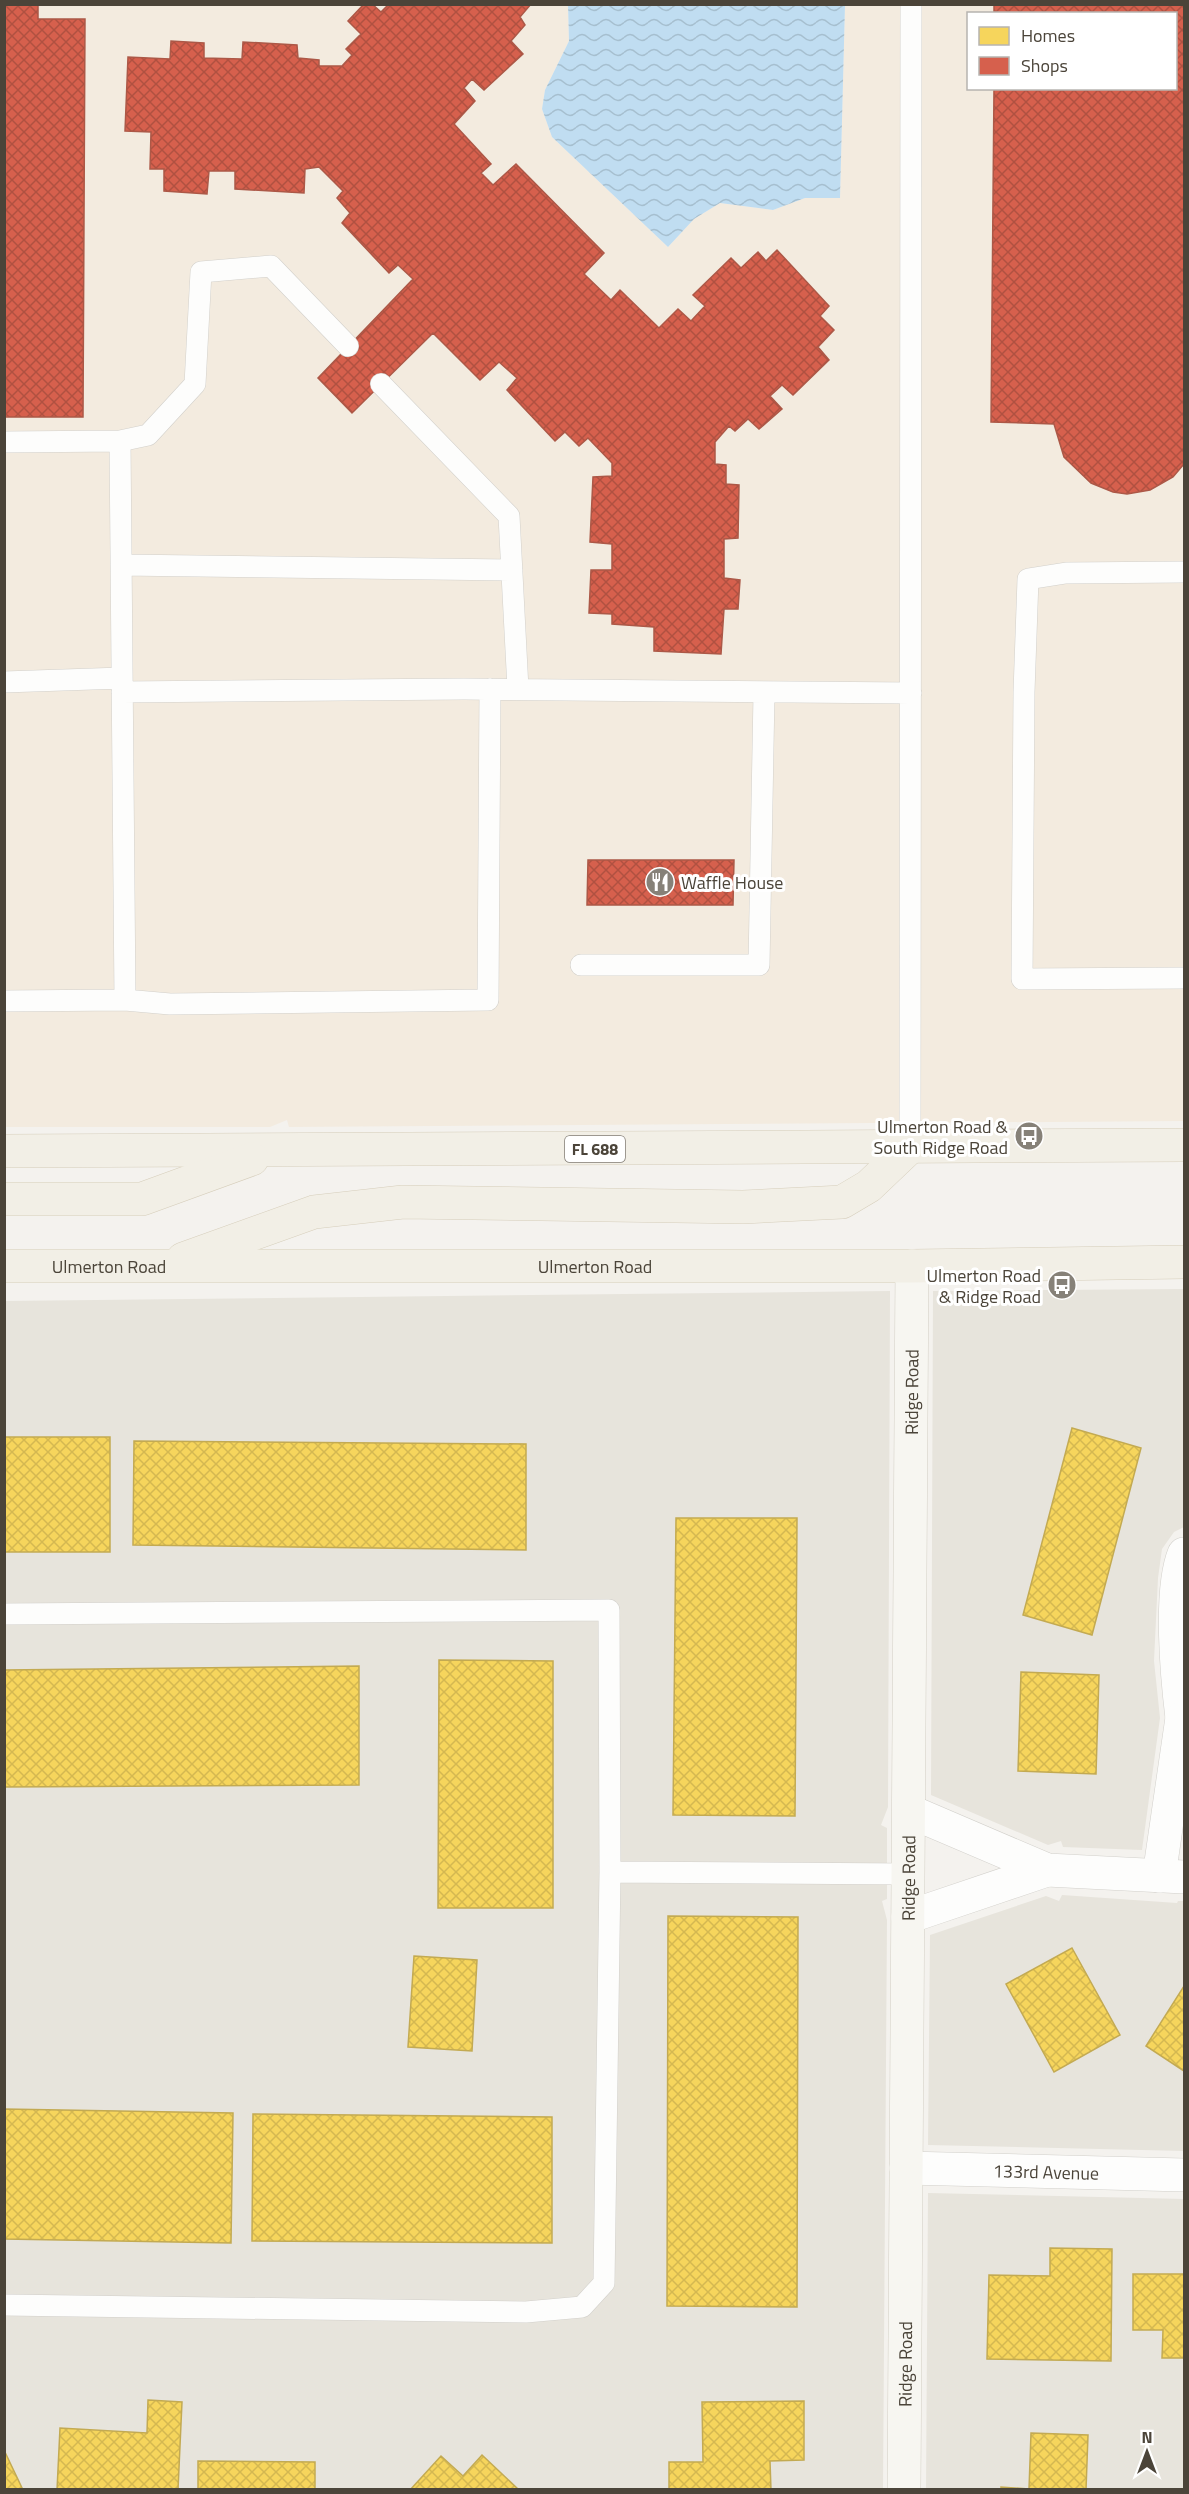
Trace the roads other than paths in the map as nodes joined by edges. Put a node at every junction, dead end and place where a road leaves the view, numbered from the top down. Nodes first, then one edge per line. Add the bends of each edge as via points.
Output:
1 (911, 4) edge
2 (348, 346) dead end
3 (381, 384) dead end
4 (120, 441) junction
5 (4, 442) edge
6 (122, 565) junction
7 (512, 570) junction
8 (1185, 573) edge
9 (4, 681) edge
10 (122, 685) junction
11 (490, 690) junction
12 (518, 690) junction
13 (910, 693) junction
14 (764, 694) junction
15 (581, 965) dead end
16 (1185, 978) edge
17 (124, 1000) junction
18 (4, 1001) edge
19 (1185, 1146) edge
20 (910, 1148) junction
21 (4, 1151) edge
22 (273, 1151) junction
23 (4, 1199) edge
24 (1185, 1262) edge
25 (4, 1266) edge
26 (912, 1266) junction
27 (162, 1267) junction
28 (1185, 1554) edge
29 (4, 1614) edge
30 (1183, 1718) edge
31 (909, 1812) junction
32 (1047, 1870) junction
33 (610, 1872) junction
34 (909, 1874) junction
35 (1172, 1876) edge
36 (908, 1917) junction
37 (906, 2168) junction
38 (1185, 2175) edge
39 (4, 2305) edge
40 (904, 2490) edge

1 - 13 lane
2 - 4 lane via 271,266 201,272 195,384 148,435
3 - 7 lane via 509,516
4 - 5 lane
4 - 6 lane
6 - 7 lane
6 - 10 lane
7 - 12 lane
8 - 16 lane via 1066,573 1028,579 1022,979
9 - 10 lane
10 - 11 lane
10 - 17 lane
11 - 12 lane
11 - 17 lane via 488,1000 170,1004
12 - 14 lane
13 - 14 lane
13 - 20 lane
14 - 15 lane via 759,966
17 - 18 lane
19 - 20 main road, FL 688
20 - 22 main road, FL 688
20 - 27 main road via 869,1186 842,1202 743,1207 403,1202 314,1212
21 - 22 main road, FL 688
22 - 23 main road via 142,1199
24 - 26 main road, Ulmerton Road
25 - 27 main road, Ulmerton Road
26 - 27 main road, Ulmerton Road
26 - 31 street, Ridge Road
28 - 30 street via 1179,1580 1175,1662
29 - 33 lane via 609,1610
30 - 35 street
31 - 32 street
31 - 34 street, Ridge Road
32 - 35 street
32 - 36 street
33 - 34 lane
33 - 39 lane via 604,2283 582,2307 526,2312
34 - 36 street, Ridge Road
36 - 37 street, Ridge Road
37 - 38 street, 133rd Avenue
37 - 40 street, Ridge Road

